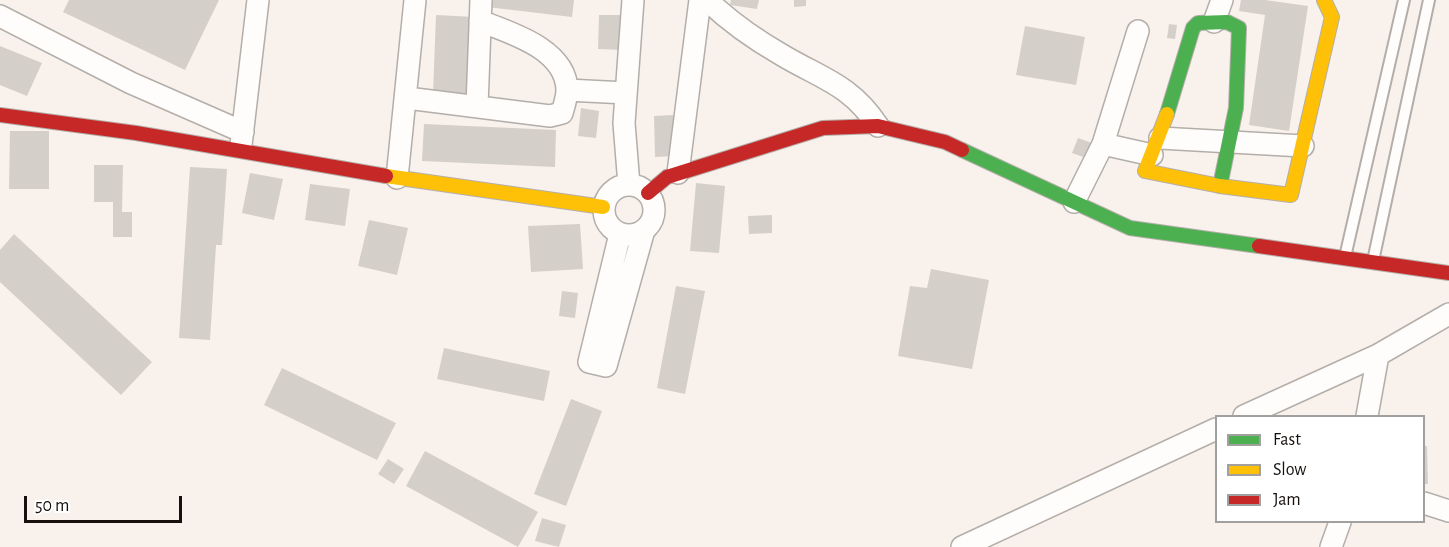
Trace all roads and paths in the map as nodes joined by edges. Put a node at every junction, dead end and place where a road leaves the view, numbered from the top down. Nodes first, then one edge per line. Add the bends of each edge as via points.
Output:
1 (258, 0) edge
2 (415, 0) edge
3 (481, 0) edge
4 (633, 0) edge
5 (700, 0) edge
6 (706, 0) edge
7 (1222, 0) edge
8 (1324, 0) edge
9 (1404, 0) edge
10 (1429, 0) edge
11 (0, 16) edge
12 (480, 21) junction
13 (1214, 22) junction
14 (1138, 31) dead end
15 (567, 90) junction
16 (626, 93) junction
17 (407, 98) junction
18 (477, 106) junction
19 (0, 115) edge
20 (878, 126) junction
21 (1231, 140) junction
22 (242, 142) junction
23 (1103, 144) junction
24 (1156, 146) junction
25 (1303, 146) junction
26 (678, 173) junction
27 (397, 178) junction
28 (1220, 186) junction
29 (638, 189) junction
30 (1074, 202) junction
31 (603, 207) junction
32 (644, 230) junction
33 (620, 234) junction
34 (1345, 257) junction
35 (1372, 261) junction
36 (1449, 273) edge
37 (1449, 314) edge
38 (1378, 355) junction
39 (1248, 415) edge
40 (1367, 415) edge
41 (1215, 429) edge
42 (1425, 503) edge
43 (1449, 511) edge
44 (1340, 523) edge
45 (962, 547) edge
46 (1330, 547) edge

1 - 22 street
2 - 17 street
3 - 12 street
4 - 16 street
5 - 26 street
6 - 20 street via 731,23 783,56 844,87 865,106
7 - 13 street
8 - 25 street via 1332,17
9 - 34 lane
10 - 35 lane
11 - 22 street
12 - 15 street via 517,36 549,56 560,66
12 - 18 street
13 - 21 street via 1227,22 1239,28
13 - 24 street via 1198,23 1193,28
14 - 23 street
15 - 16 street
15 - 18 street via 558,116
16 - 29 street via 624,123
17 - 18 street
17 - 27 street
19 - 22 street
20 - 26 street via 823,128
20 - 30 street via 945,142
21 - 24 street
21 - 25 street
21 - 28 street
22 - 27 street
23 - 24 street
23 - 30 street
24 - 28 street via 1145,171
25 - 28 street via 1291,195
26 - 29 street
27 - 31 street
29 - 31 street via 610,192
29 - 32 street via 655,208 654,217
30 - 34 street via 1130,228
31 - 33 street via 607,223
32 - 33 street
32 - 33 street via 598,364
34 - 35 street
35 - 36 street
37 - 38 street
38 - 39 street
38 - 40 street
41 - 45 street
42 - 43 street
44 - 46 street

